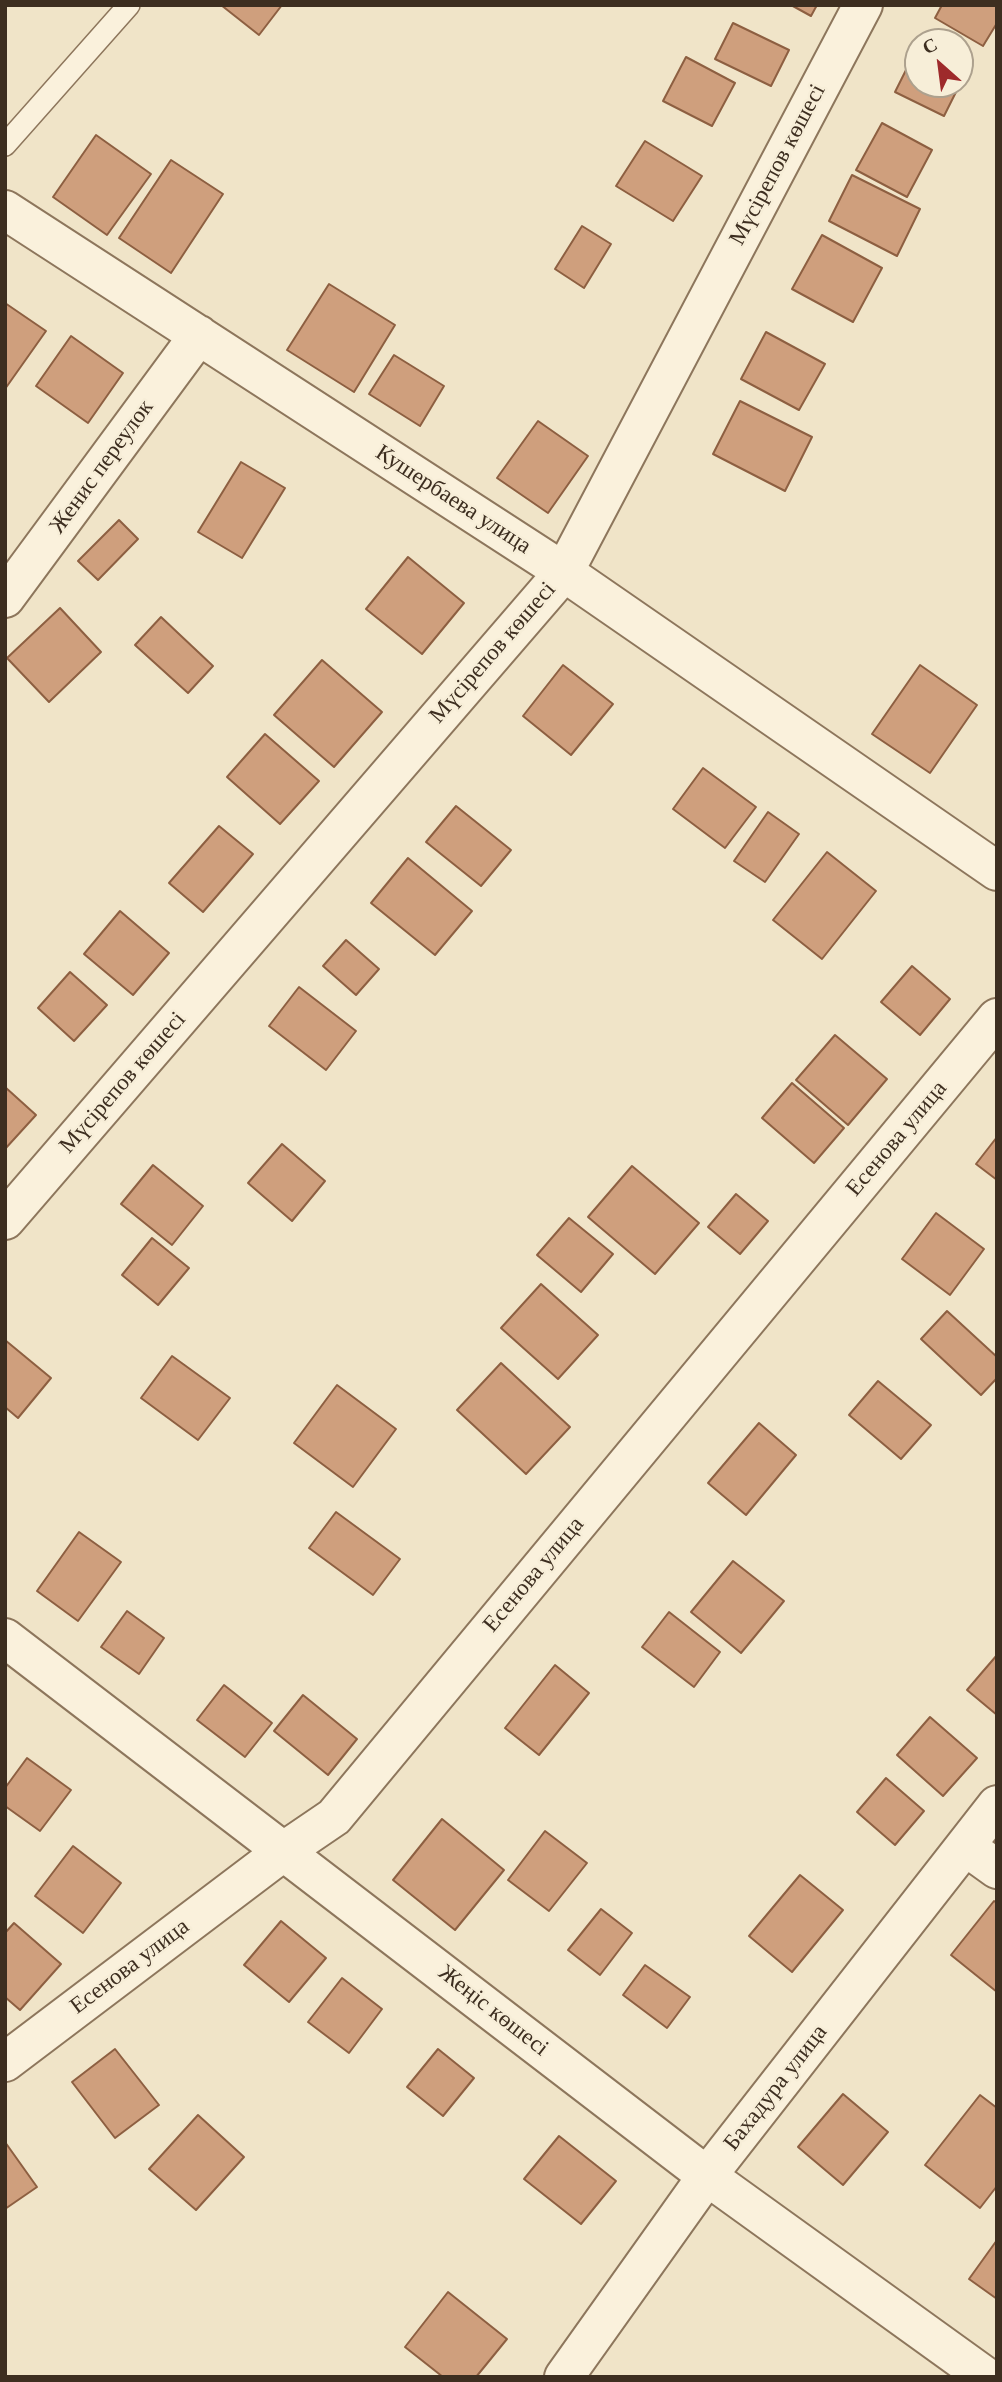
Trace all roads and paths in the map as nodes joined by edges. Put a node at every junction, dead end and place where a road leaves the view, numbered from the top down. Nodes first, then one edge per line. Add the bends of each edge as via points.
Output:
1 (129, 5) edge
2 (863, 5) edge
3 (5, 145) edge
4 (5, 210) edge
5 (199, 335) junction
6 (564, 572) junction
7 (5, 598) edge
8 (997, 871) edge
9 (997, 1018) edge
10 (5, 1220) edge
11 (5, 1638) edge
12 (997, 1805) edge
13 (965, 1846) junction
14 (284, 1851) junction
15 (997, 1869) edge
16 (5, 2062) edge
17 (707, 2176) junction
18 (564, 2377) edge
19 (986, 2377) edge

1 - 3 lane
2 - 6 street, Мүсірепов көшесі
4 - 5 street, Кушербаева улица
5 - 6 street, Кушербаева улица
5 - 7 street, Женис переулок
6 - 8 street, Кушербаева улица
6 - 10 street, Мүсірепов көшесі
9 - 14 street, Есенова улица via 334,1817
11 - 14 street, Жеңіс көшесі
12 - 13 street, Бахадура улица
13 - 15 street
13 - 17 street, Бахадура улица
14 - 16 street, Есенова улица
14 - 17 street, Жеңіс көшесі
17 - 18 street, Бахадура улица
17 - 19 street, Жеңіс көшесі

